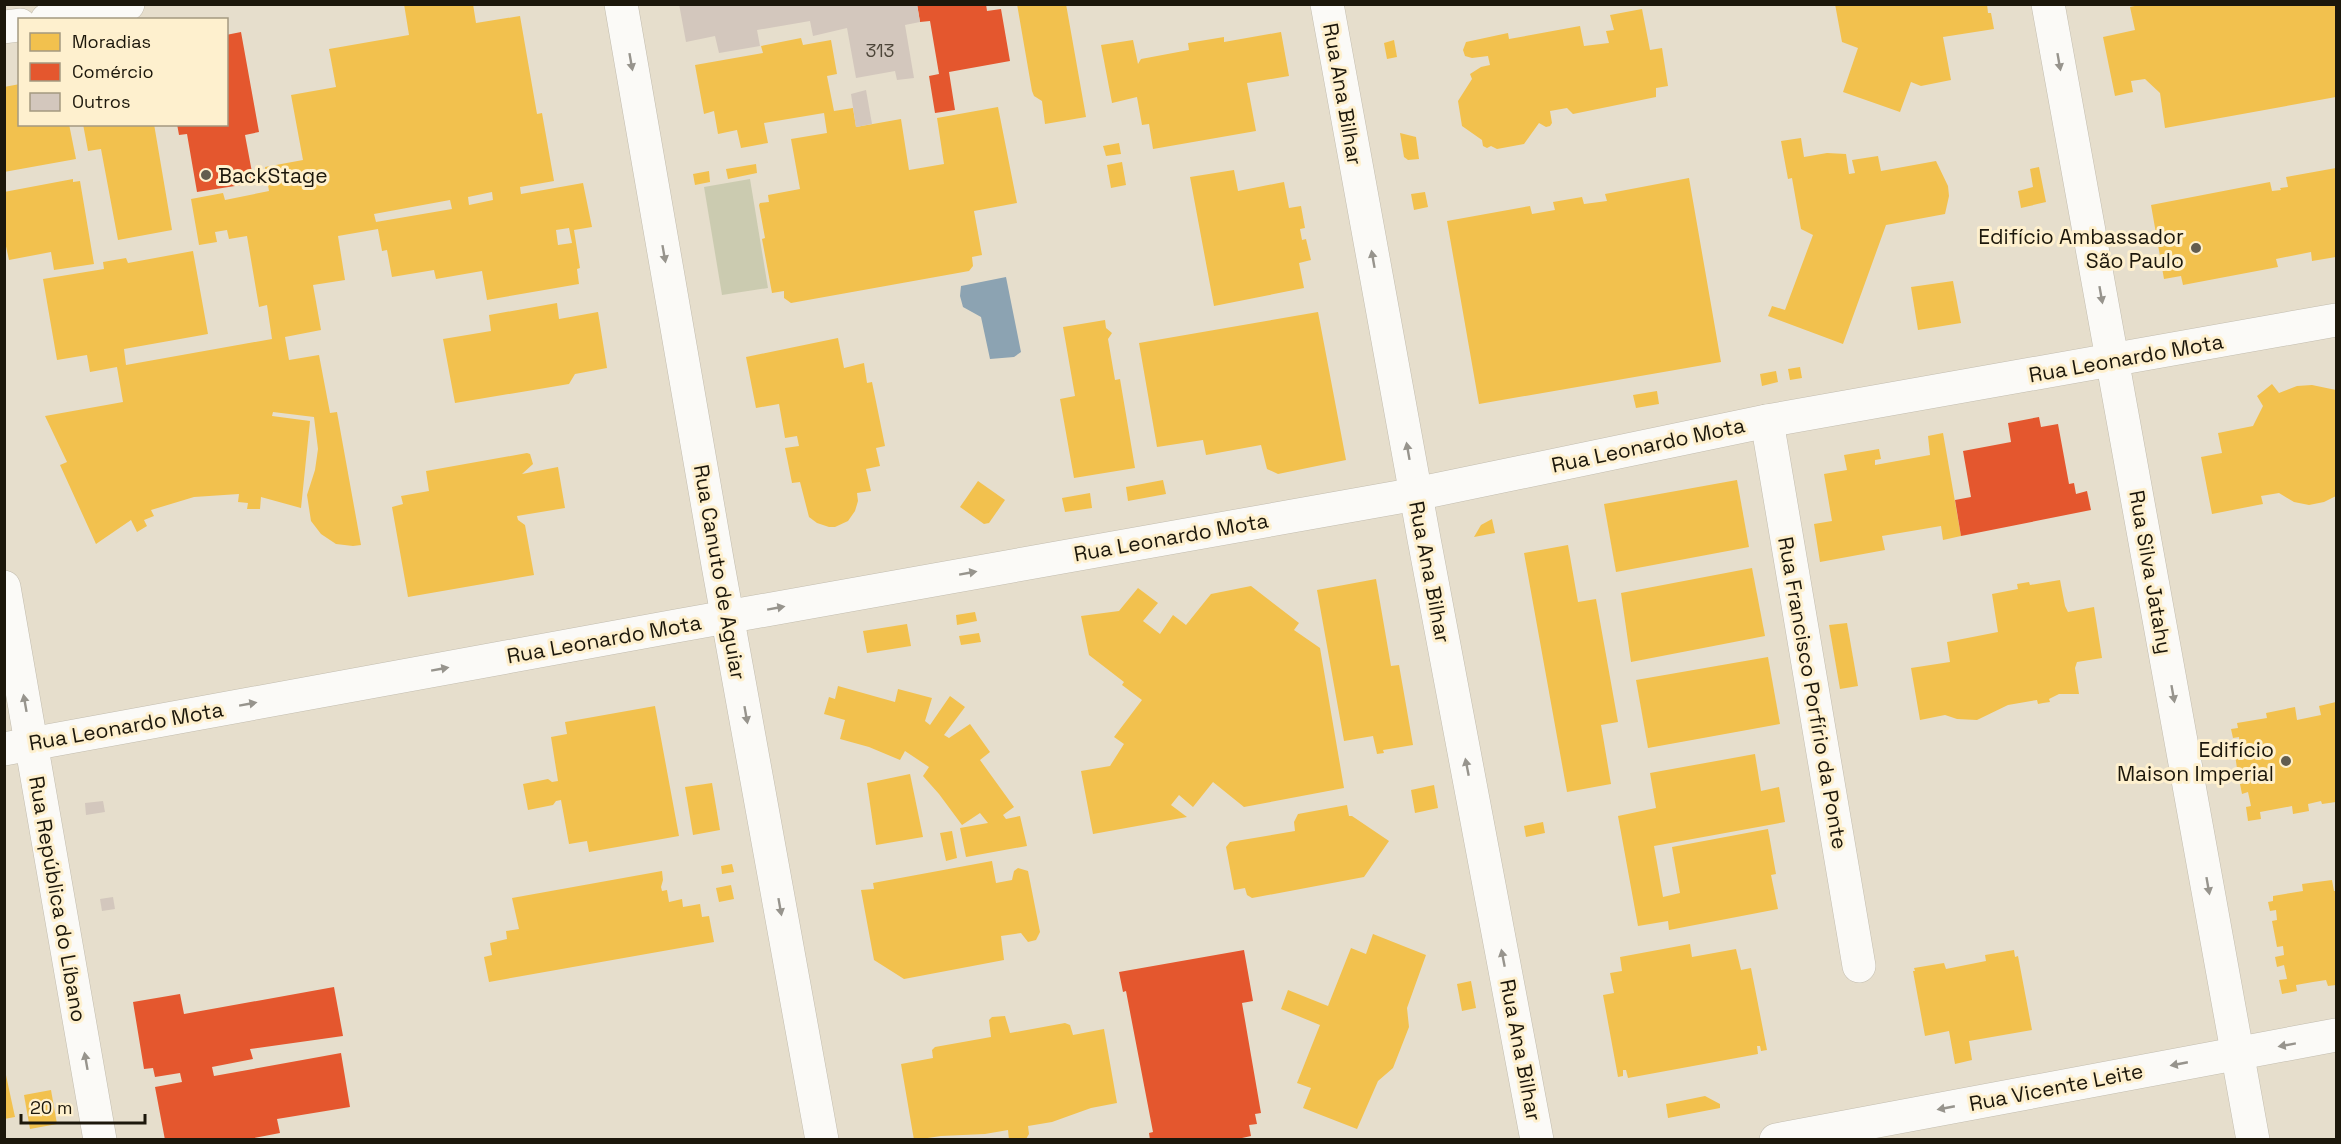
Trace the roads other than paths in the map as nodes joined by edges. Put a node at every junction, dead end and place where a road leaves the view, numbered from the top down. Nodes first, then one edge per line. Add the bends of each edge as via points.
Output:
1 (128, 4) edge
2 (621, 4) edge
3 (1327, 4) edge
4 (2049, 4) edge
5 (57, 18) edge
6 (2337, 320) edge
7 (2112, 360) junction
8 (1767, 421) junction
9 (1416, 494) junction
10 (4, 587) edge
11 (727, 616) junction
12 (18, 746) edge
13 (1859, 966) dead end
14 (2337, 1035) edge
15 (2237, 1053) junction
16 (100, 1140) edge
17 (822, 1140) edge
18 (1538, 1140) edge
19 (1776, 1140) edge
20 (2253, 1140) edge

1 - 5 street
2 -> 11 street, Rua Canuto de Aguiar
9 -> 3 street, Rua Ana Bilhar
4 -> 7 street, Rua Silva Jatahy
6 - 7 street, Rua Leonardo Mota
7 - 8 street, Rua Leonardo Mota
7 -> 15 street, Rua Silva Jatahy
8 - 9 street, Rua Leonardo Mota
8 - 13 street, Rua Francisco Porfírio da Ponte
11 -> 9 street, Rua Leonardo Mota
18 -> 9 street, Rua Ana Bilhar
12 -> 10 street, Rua República do Líbano
12 -> 11 street, Rua Leonardo Mota
11 -> 17 street, Rua Canuto de Aguiar
16 -> 12 street, Rua República do Líbano
14 -> 15 street, Rua Vicente Leite
15 -> 19 street, Rua Vicente Leite
15 - 20 street, Rua Silva Jatahy

